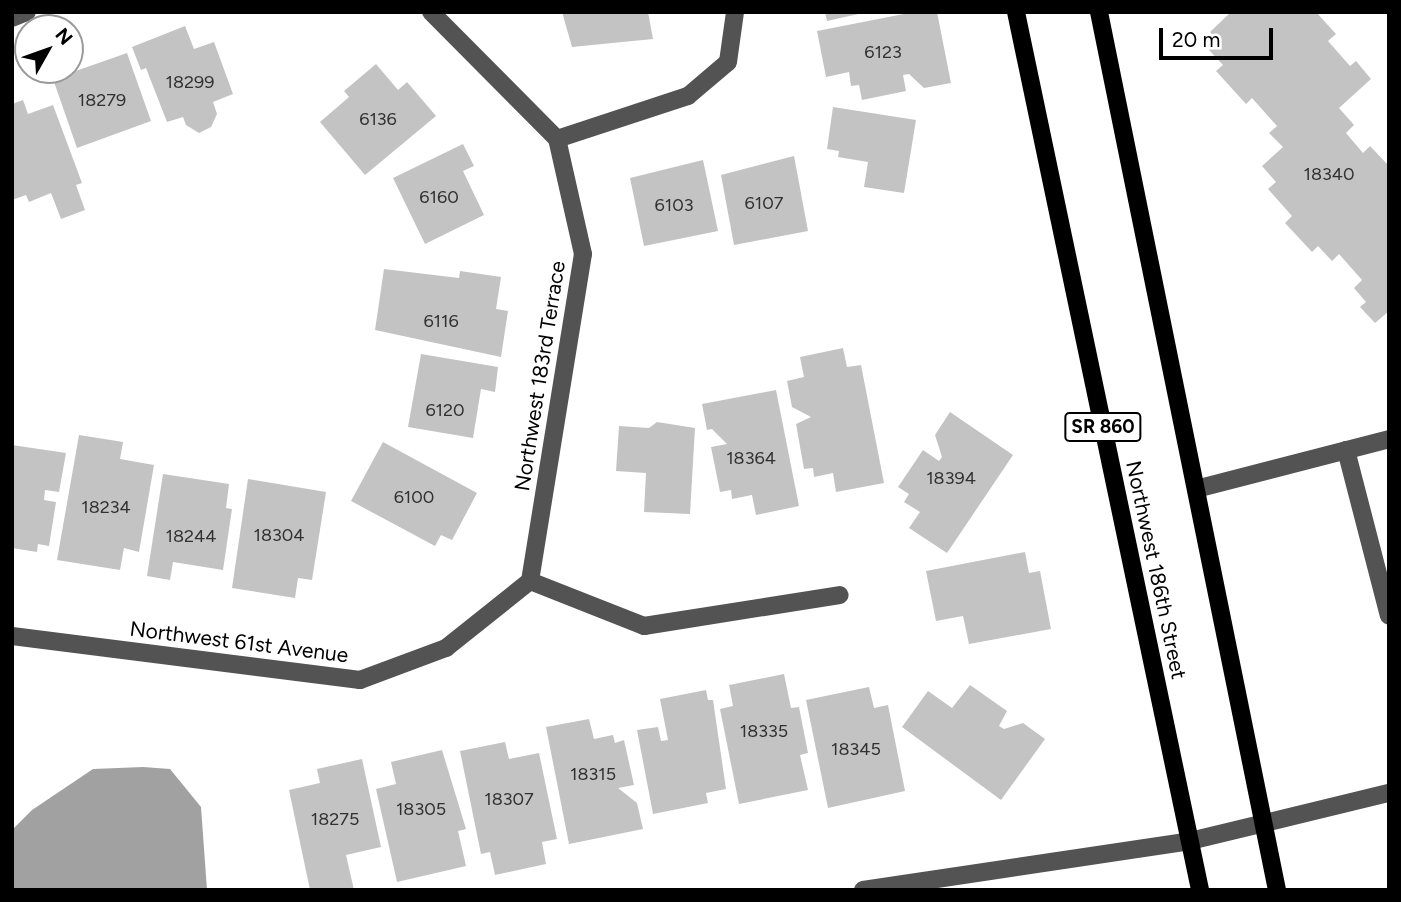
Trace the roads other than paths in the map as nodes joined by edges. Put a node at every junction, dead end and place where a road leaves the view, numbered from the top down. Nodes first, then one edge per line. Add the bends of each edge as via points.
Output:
1 (27, 12) edge
2 (431, 12) edge
3 (735, 12) edge
4 (1016, 12) edge
5 (1099, 12) edge
6 (12, 18) edge
7 (557, 139) junction
8 (1389, 439) edge
9 (1346, 450) junction
10 (1196, 489) junction
11 (530, 581) junction
12 (840, 595) dead end
13 (1389, 616) edge
14 (12, 636) edge
15 (1389, 793) edge
16 (1263, 823) junction
17 (1190, 841) junction
18 (947, 883) edge
19 (863, 890) edge
20 (1200, 890) edge
21 (1277, 890) edge

1 - 6 street
2 - 7 street
3 - 7 street via 728,62 688,96
4 - 17 main road, Northwest 186th Street / SR 860
5 - 10 main road
7 - 11 street, Northwest 183rd Terrace via 583,254
8 - 9 street
9 - 10 street
9 - 13 street
10 - 16 main road
11 - 12 street via 644,626
11 - 14 street, Northwest 61st Avenue via 446,648 360,680
15 - 16 street
16 - 17 street
16 - 21 main road
17 - 18 street
17 - 20 main road, Northwest 186th Street / SR 860
18 - 19 street

